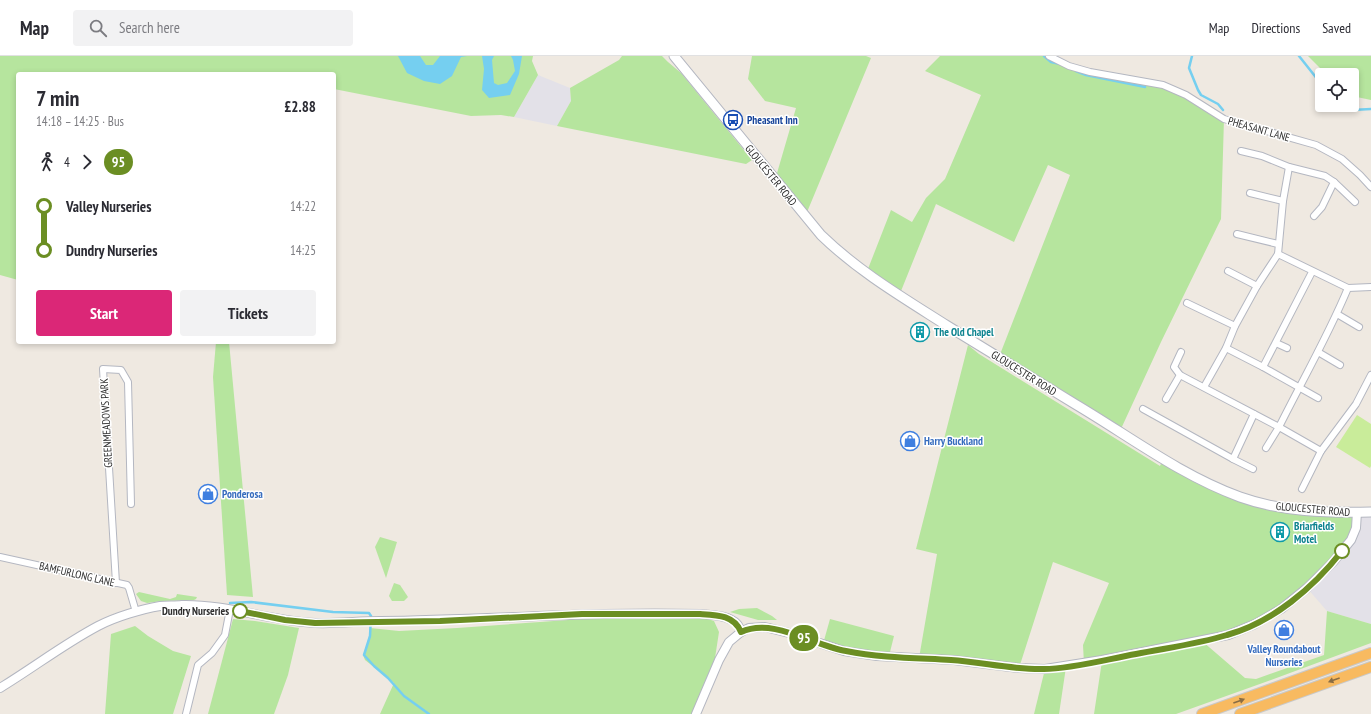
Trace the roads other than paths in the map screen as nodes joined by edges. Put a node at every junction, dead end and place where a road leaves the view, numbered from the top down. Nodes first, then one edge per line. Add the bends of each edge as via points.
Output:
1 (674, 56) edge
2 (1049, 56) edge
3 (1241, 151) dead end
4 (1289, 167) junction
5 (1334, 182) junction
6 (1371, 187) edge
7 (1250, 193) dead end
8 (1283, 201) junction
9 (1355, 202) dead end
10 (1314, 216) dead end
11 (1237, 234) dead end
12 (1278, 244) junction
13 (1278, 254) junction
14 (1228, 271) dead end
15 (1312, 272) junction
16 (1257, 286) junction
17 (1371, 287) edge
18 (1348, 288) junction
19 (1187, 303) dead end
20 (1337, 314) junction
21 (1235, 326) junction
22 (1359, 327) dead end
23 (1276, 343) junction
24 (1226, 348) junction
25 (1287, 348) dead end
26 (1181, 352) dead end
27 (1318, 352) junction
28 (1340, 364) dead end
29 (1263, 367) junction
30 (1180, 375) junction
31 (1371, 375) edge
32 (1204, 387) junction
33 (1299, 387) junction
34 (1318, 398) dead end
35 (1166, 399) dead end
36 (1143, 409) dead end
37 (1254, 414) junction
38 (1279, 427) junction
39 (1266, 448) dead end
40 (1321, 451) junction
41 (1233, 459) junction
42 (1253, 469) dead end
43 (1302, 489) dead end
44 (131, 504) dead end
45 (1356, 512) junction
46 (1371, 512) edge
47 (0, 557) edge
48 (116, 583) junction
49 (230, 609) junction
50 (136, 612) junction
51 (741, 632) junction
52 (1371, 653) edge
53 (1371, 667) edge
54 (0, 688) edge
55 (186, 714) edge
56 (696, 714) edge
57 (1202, 714) edge
58 (1240, 714) edge

1 - 45 main road, GLOUCESTER ROAD via 820,235 866,274 1163,459 1209,484 1241,497 1274,506 1297,510
2 - 6 street, PHEASANT LANE via 1068,66 1090,72 1163,85 1186,95 1224,119 1316,145 1346,163
3 - 4 street
4 - 5 street via 1326,176
4 - 8 street
5 - 9 street
5 - 10 street via 1322,207
7 - 8 street
8 - 12 street
11 - 12 street
12 - 13 street
13 - 15 street
13 - 16 street
14 - 16 street
15 - 18 street
15 - 23 street
16 - 21 street
17 - 18 street
18 - 20 street
19 - 21 street
20 - 22 street
20 - 27 street
21 - 24 street
23 - 25 street
23 - 29 street
24 - 29 street
24 - 32 street
26 - 30 street via 1174,367
27 - 28 street
27 - 33 street
29 - 33 street
30 - 32 street
30 - 35 street
31 - 40 street via 1356,404
32 - 37 street
33 - 34 street
33 - 38 street
36 - 41 street
37 - 38 street
37 - 41 street
38 - 39 street
38 - 40 street
40 - 43 street
41 - 42 street
44 - 48 street, GREENMEADOWS PARK via 128,382 121,370 103,369
45 - 46 main road, GLOUCESTER ROAD
45 - 51 street via 1356,528 1351,540 1307,588 1255,624 1228,635 1187,644 1045,669 877,656 844,651 765,627 749,628
47 - 48 street, BAMFURLONG LANE
48 - 50 street, BAMFURLONG LANE via 127,585
49 - 50 street via 200,605 162,606
49 - 51 street via 315,623 440,621 582,614 700,614 732,620 738,624
49 - 55 street via 225,635 212,653 198,665
50 - 54 street via 100,625
51 - 56 street via 728,642 718,660
57 -> 52 highway
53 -> 58 highway

